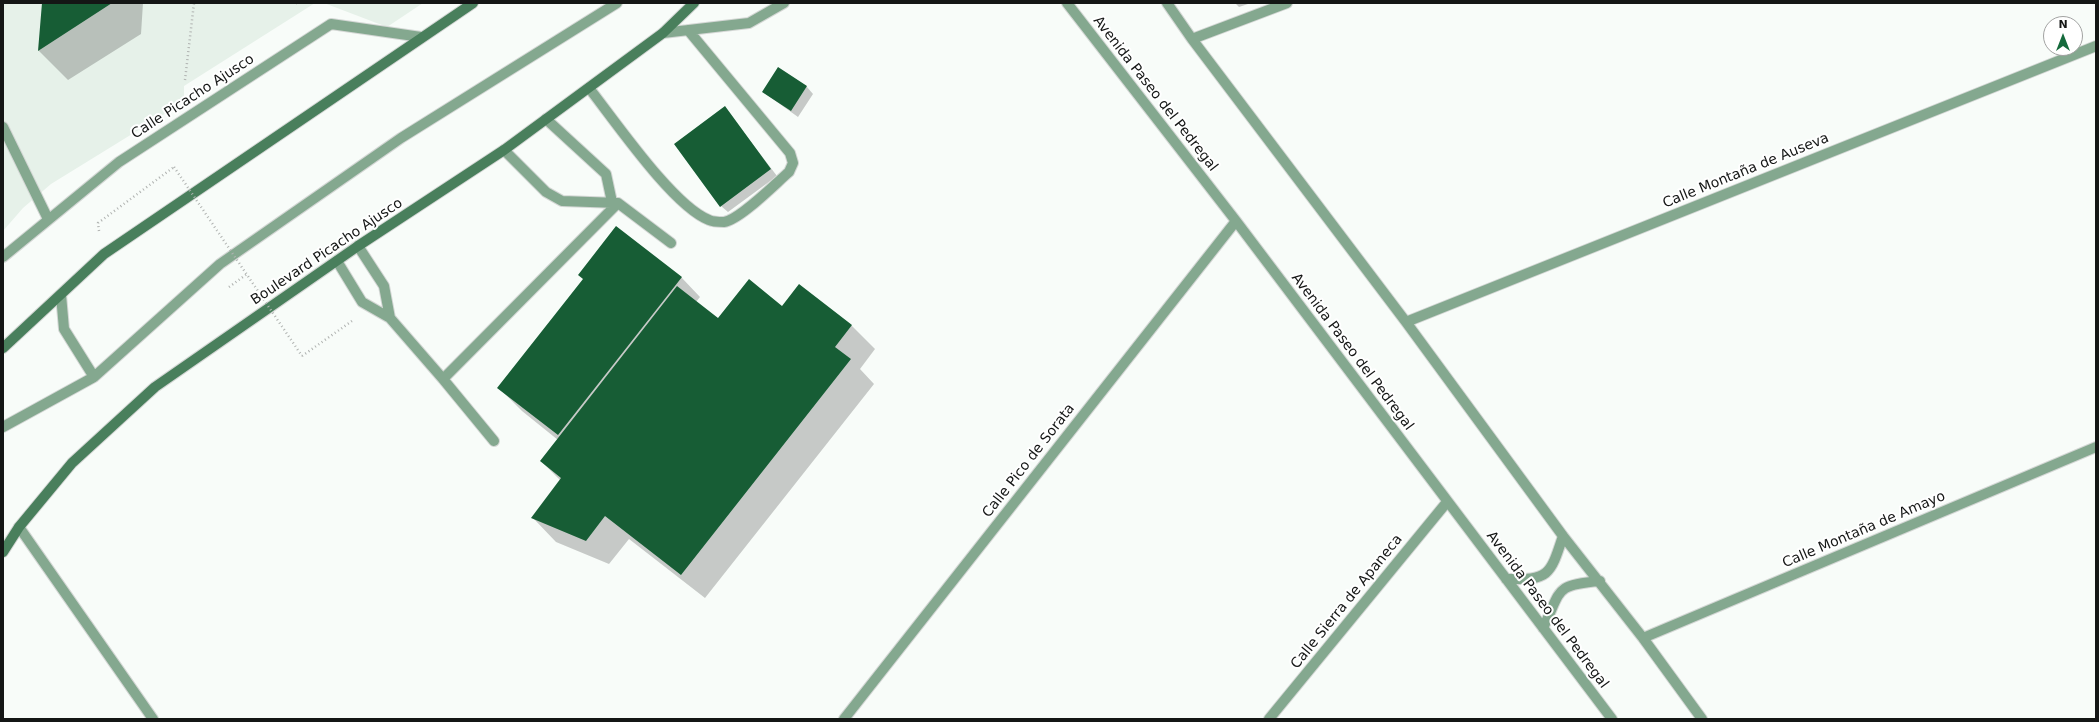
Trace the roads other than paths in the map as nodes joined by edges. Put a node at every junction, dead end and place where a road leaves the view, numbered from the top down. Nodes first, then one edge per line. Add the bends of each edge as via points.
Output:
1 (465, 3) edge
2 (473, 3) edge
3 (617, 3) edge
4 (694, 3) edge
5 (784, 3) edge
6 (1067, 3) edge
7 (1167, 3) edge
8 (1287, 3) edge
9 (447, 19) junction
10 (688, 30) junction
11 (663, 34) junction
12 (421, 37) junction
13 (1192, 39) junction
14 (2096, 46) edge
15 (589, 88) junction
16 (546, 120) junction
17 (3, 127) edge
18 (504, 150) junction
19 (615, 202) junction
20 (48, 219) junction
21 (1236, 221) junction
22 (671, 243) dead end
23 (358, 246) junction
24 (3, 257) edge
25 (337, 261) junction
26 (61, 294) junction
27 (390, 318) junction
28 (1406, 322) junction
29 (3, 348) edge
30 (94, 377) junction
31 (443, 379) junction
32 (3, 427) edge
33 (494, 441) dead end
34 (2096, 447) edge
35 (1447, 502) junction
36 (19, 527) junction
37 (1563, 536) junction
38 (3, 552) edge
39 (1506, 579) junction
40 (1600, 581) junction
41 (1543, 628) junction
42 (1643, 638) junction
43 (153, 719) edge
44 (844, 719) edge
45 (1269, 719) edge
46 (1612, 719) edge
47 (1702, 719) edge

1 - 9 main road
2 - 9 main road
3 - 30 street via 401,138 220,264
4 - 11 main road, Boulevard Picacho Ajusco
5 - 10 street via 749,23
6 - 21 street, Avenida Paseo del Pedregal
7 - 13 street
8 - 13 street
9 - 12 main road
10 - 11 street
10 - 15 street via 790,153 792,163 789,172 742,213 726,222 710,221 692,209 668,188
11 - 15 main road, Boulevard Picacho Ajusco
12 - 20 street, Calle Picacho Ajusco via 331,24 119,162
12 - 26 main road via 104,254
13 - 28 street
14 - 28 street, Calle Montaña de Auseva
15 - 16 main road, Boulevard Picacho Ajusco
16 - 18 main road, Boulevard Picacho Ajusco
16 - 19 street via 606,174
17 - 20 street
18 - 19 street via 546,192 562,201
18 - 23 main road, Boulevard Picacho Ajusco
19 - 22 street
19 - 31 street
20 - 24 street, Calle Picacho Ajusco
21 - 35 street, Avenida Paseo del Pedregal
21 - 44 street, Calle Pico de Sorata
23 - 25 main road, Boulevard Picacho Ajusco
23 - 27 street via 384,286
25 - 27 street via 362,302
25 - 36 main road, Boulevard Picacho Ajusco via 155,387 72,462
26 - 29 main road
26 - 30 street via 64,329
27 - 31 street
28 - 37 street
30 - 32 street
31 - 33 street
34 - 42 street, Calle Montaña de Amayo
35 - 39 street, Avenida Paseo del Pedregal
35 - 45 street, Calle Sierra de Apaneca
36 - 38 main road, Boulevard Picacho Ajusco
36 - 43 street
37 - 39 street via 1553,565 1547,574 1530,580
37 - 40 street
39 - 41 street, Avenida Paseo del Pedregal
40 - 41 street via 1571,584 1562,589
40 - 42 street
41 - 46 street, Avenida Paseo del Pedregal
42 - 47 street

